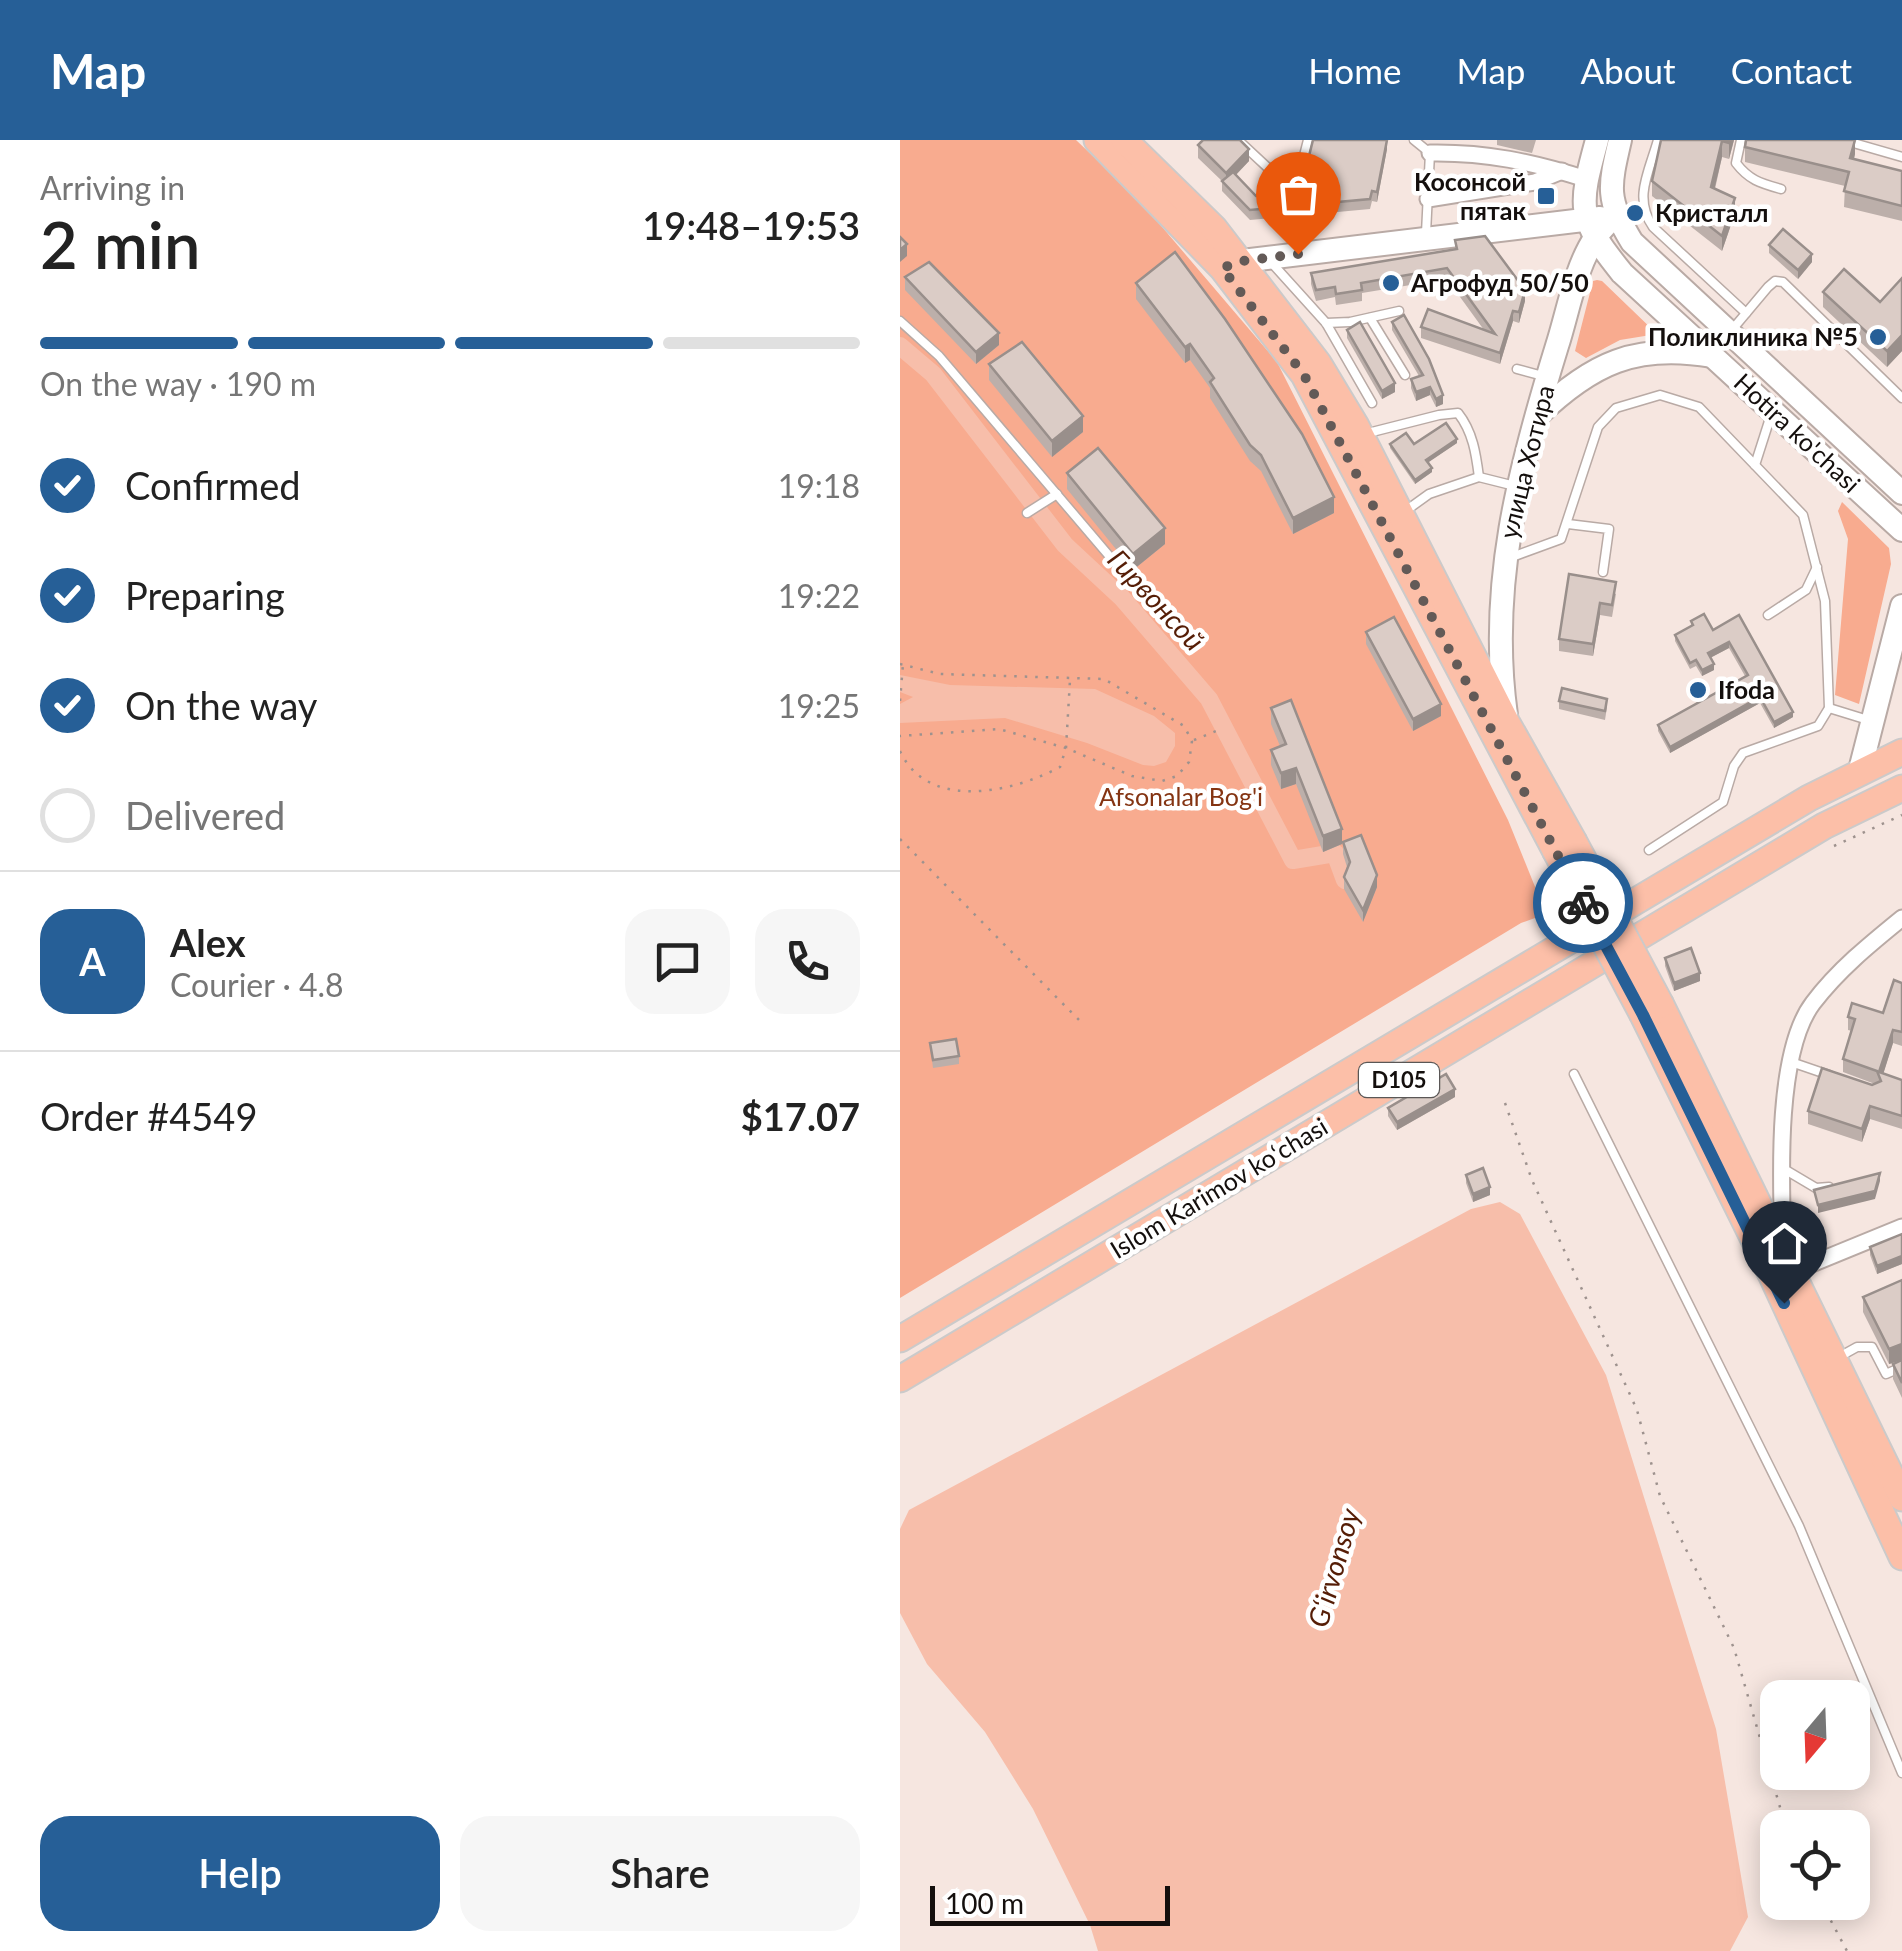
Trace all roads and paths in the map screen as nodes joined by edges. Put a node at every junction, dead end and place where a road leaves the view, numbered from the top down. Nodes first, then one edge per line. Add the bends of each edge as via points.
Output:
1 (1097, 140) edge
2 (1238, 140) edge
3 (1308, 140) edge
4 (1414, 140) edge
5 (1597, 140) edge
6 (1620, 140) edge
7 (1658, 140) edge
8 (1741, 140) edge
9 (1843, 140) edge
10 (1132, 143) edge
11 (1430, 153) junction
12 (1902, 158) edge
13 (1562, 171) junction
14 (1586, 179) junction
15 (1780, 189) dead end
16 (1428, 199) junction
17 (1615, 215) junction
18 (1590, 229) junction
19 (1426, 238) junction
20 (1244, 262) junction
21 (1399, 311) dead end
22 (1746, 314) junction
23 (1370, 318) junction
24 (900, 321) edge
25 (1326, 324) junction
26 (1730, 332) junction
27 (1712, 356) junction
28 (1518, 370) dead end
29 (1405, 375) dead end
30 (1548, 378) junction
31 (1902, 398) edge
32 (1372, 404) dead end
33 (1772, 411) junction
34 (1535, 418) junction
35 (1360, 434) junction
36 (1756, 465) junction
37 (1479, 477) junction
38 (1519, 487) junction
39 (1902, 493) edge
40 (1057, 494) junction
41 (1028, 513) dead end
42 (1401, 515) junction
43 (1568, 524) junction
44 (1902, 530) edge
45 (1503, 560) junction
46 (1817, 567) junction
47 (1602, 572) dead end
48 (1145, 598) dead end
49 (1902, 606) edge
50 (1768, 615) dead end
51 (901, 664) edge
52 (902, 676) edge
53 (1070, 679) junction
54 (901, 692) edge
55 (900, 701) edge
56 (1829, 708) junction
57 (1873, 721) junction
58 (1507, 723) junction
59 (1221, 729) dead end
60 (900, 736) edge
61 (1192, 741) junction
62 (1066, 748) junction
63 (900, 751) edge
64 (1902, 752) edge
65 (906, 765) junction
66 (900, 767) edge
67 (1860, 770) junction
68 (1902, 788) edge
69 (900, 839) edge
70 (1564, 845) junction
71 (1649, 850) dead end
72 (1902, 918) edge
73 (1652, 1010) junction
74 (1079, 1020) dead end
75 (1791, 1062) junction
76 (1574, 1074) dead end
77 (1841, 1079) edge
78 (1505, 1103) dead end
79 (1780, 1166) junction
80 (1844, 1183) edge
81 (1902, 1228) edge
82 (1788, 1262) junction
83 (900, 1339) edge
84 (1834, 1359) junction
85 (1902, 1368) edge
86 (900, 1379) edge
87 (1902, 1498) edge
88 (1902, 1557) edge
89 (1902, 1773) edge
90 (1781, 1810) edge
91 (1831, 1920) edge
92 (1847, 1951) edge

1 - 20 main road
2 - 3 lane via 1281,180 1298,179
4 - 11 lane
5 - 14 main road
6 - 17 main road via 1610,190
7 - 22 lane via 1643,212
8 - 15 lane via 1736,162 1744,173
9 - 12 lane
10 - 20 main road
11 - 13 street via 1470,152
11 - 16 lane
13 - 14 street
13 - 16 street via 1535,182
14 - 18 main road
16 - 19 lane
17 - 18 main road
17 - 26 main road, Hotira ko'chasi via 1632,242
18 - 19 main road
18 - 27 main road, Hotira ko'chasi via 1622,273
18 - 30 main road, улица Хотира
19 - 20 main road
20 - 25 lane
20 - 35 main road
20 - 70 main road
21 - 23 lane
22 - 26 lane
22 - 31 lane via 1775,281 1783,282
23 - 25 lane
23 - 29 lane
24 - 40 lane via 939,356
25 - 32 lane
26 - 39 main road, Hotira ko'chasi
27 - 33 main road, Hotira ko'chasi
27 - 34 main road via 1662,350 1618,360 1579,379
28 - 30 lane
30 - 34 main road, улица Хотира
33 - 36 lane
33 - 44 main road, Hotira ko'chasi
34 - 38 main road, улица Хотира
35 - 37 lane via 1458,413 1475,448
35 - 42 main road
36 - 43 lane via 1699,407 1660,395 1616,408 1598,427
36 - 46 lane via 1803,514
37 - 38 lane
37 - 42 lane via 1429,494
38 - 45 main road, улица Хотира
40 - 41 lane
40 - 48 lane
42 - 58 main road
43 - 45 lane via 1562,538
43 - 47 lane via 1609,530
45 - 58 main road, улица Хотира via 1498,634
46 - 50 lane via 1806,590
46 - 56 lane via 1825,601
49 - 57 main road
51 - 52 path
51 - 53 path via 940,674
52 - 54 path
53 - 61 path via 1104,679 1184,726
53 - 62 path
54 - 55 path
56 - 57 lane
56 - 71 lane via 1818,726 1743,753 1724,802
57 - 67 main road
58 - 70 main road
59 - 61 path
60 - 62 path via 999,729
61 - 62 path via 1189,762 1178,776 1162,781 1132,776
62 - 65 path via 1060,766 997,790 959,791
63 - 65 path
64 - 67 main road, Islom Karimov koʻchasi / D105
65 - 66 path
67 - 83 main road, Islom Karimov koʻchasi / D105
68 - 86 main road, Islom Karimov koʻchasi / D105 via 1824,826
69 - 74 path
70 - 73 main road, bridge
72 - 75 street via 1844,966 1810,1006
73 - 82 main road
73 - 88 main road
75 - 77 lane
75 - 79 street
76 - 89 lane via 1799,1526
78 - 90 path via 1532,1180 1637,1410 1660,1496 1734,1648
79 - 80 lane via 1816,1188
79 - 82 street
81 - 82 street
82 - 84 main road
84 - 85 lane via 1857,1347 1872,1348 1886,1374
84 - 87 main road
91 - 92 path

